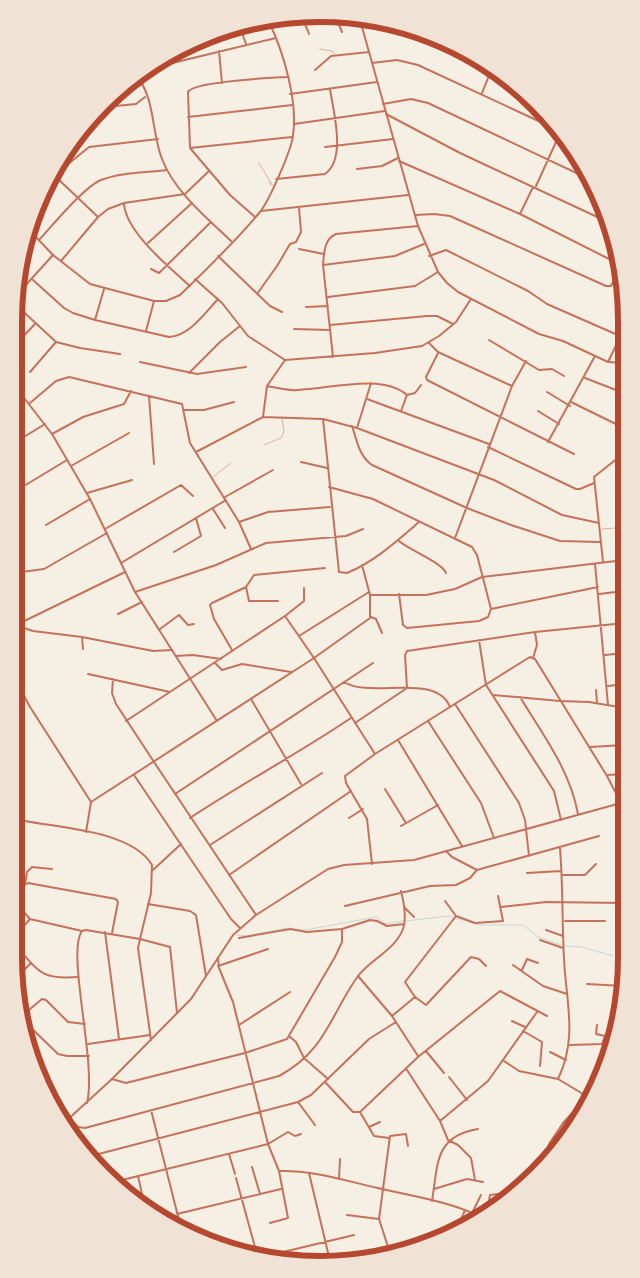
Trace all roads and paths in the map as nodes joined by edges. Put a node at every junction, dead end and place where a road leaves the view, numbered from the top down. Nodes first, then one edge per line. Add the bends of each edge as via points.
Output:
1 (305, 23) edge
2 (338, 23) edge
3 (362, 25) edge
4 (271, 27) edge
5 (342, 32) dead end
6 (242, 33) edge
7 (309, 34) dead end
8 (276, 38) junction
9 (246, 44) junction
10 (320, 49) dead end
11 (219, 51) junction
12 (369, 52) junction
13 (335, 56) junction
14 (172, 61) edge
15 (372, 63) junction
16 (315, 70) dead end
17 (489, 76) edge
18 (287, 77) junction
19 (377, 82) junction
20 (140, 83) edge
21 (222, 83) junction
22 (330, 89) junction
23 (482, 93) junction
24 (290, 94) junction
25 (146, 96) junction
26 (383, 104) junction
27 (115, 105) edge
28 (292, 105) junction
29 (385, 111) junction
30 (188, 117) junction
31 (335, 118) junction
32 (542, 122) edge
33 (294, 124) junction
34 (293, 137) junction
35 (158, 138) junction
36 (393, 139) junction
37 (556, 139) edge
38 (339, 145) junction
39 (325, 147) dead end
40 (190, 148) junction
41 (398, 160) junction
42 (547, 160) junction
43 (259, 163) dead end
44 (358, 168) dead end
45 (64, 169) edge
46 (167, 170) junction
47 (209, 171) junction
48 (580, 175) edge
49 (58, 179) edge
50 (276, 179) junction
51 (269, 182) dead end
52 (273, 186) junction
53 (534, 186) junction
54 (185, 194) junction
55 (408, 195) junction
56 (78, 199) junction
57 (124, 202) junction
58 (193, 202) junction
59 (299, 207) junction
60 (261, 211) junction
61 (520, 214) junction
62 (414, 215) junction
63 (98, 217) junction
64 (255, 217) junction
65 (600, 218) edge
66 (211, 222) junction
67 (418, 226) junction
68 (35, 236) edge
69 (40, 240) junction
70 (231, 242) junction
71 (148, 244) junction
72 (424, 244) junction
73 (299, 249) dead end
74 (324, 254) junction
75 (53, 256) junction
76 (218, 256) junction
77 (429, 256) junction
78 (61, 261) junction
79 (612, 262) edge
80 (167, 264) junction
81 (323, 265) junction
82 (151, 269) dead end
83 (438, 272) junction
84 (615, 278) edge
85 (195, 279) junction
86 (33, 280) junction
87 (190, 286) junction
88 (24, 288) edge
89 (104, 289) junction
90 (257, 294) junction
91 (327, 297) junction
92 (218, 299) junction
93 (471, 299) junction
94 (154, 301) junction
95 (328, 306) junction
96 (306, 307) dead end
97 (22, 311) edge
98 (282, 312) dead end
99 (95, 320) junction
100 (35, 324) junction
101 (453, 324) junction
102 (330, 325) junction
103 (240, 326) junction
104 (294, 329) dead end
105 (330, 330) junction
106 (146, 331) junction
107 (618, 335) edge
108 (22, 338) edge
109 (488, 340) dead end
110 (618, 340) edge
111 (56, 342) junction
112 (429, 343) junction
113 (438, 352) junction
114 (120, 354) dead end
115 (595, 356) junction
116 (333, 357) junction
117 (285, 360) junction
118 (526, 361) junction
119 (140, 362) dead end
120 (608, 362) junction
121 (617, 364) edge
122 (246, 367) dead end
123 (30, 372) dead end
124 (188, 373) junction
125 (564, 376) dead end
126 (585, 378) junction
127 (372, 383) junction
128 (421, 384) dead end
129 (268, 386) junction
130 (512, 386) junction
131 (616, 390) dead end
132 (131, 391) junction
133 (547, 392) dead end
134 (22, 395) edge
135 (407, 395) junction
136 (149, 396) junction
137 (366, 399) junction
138 (234, 402) dead end
139 (572, 402) junction
140 (30, 403) junction
141 (570, 406) junction
142 (184, 410) junction
143 (401, 411) junction
144 (538, 411) dead end
145 (263, 416) junction
146 (282, 417) junction
147 (502, 417) junction
148 (323, 419) junction
149 (46, 424) junction
150 (559, 424) junction
151 (618, 425) edge
152 (352, 426) junction
153 (357, 428) junction
154 (130, 432) dead end
155 (52, 434) junction
156 (22, 439) edge
157 (548, 442) junction
158 (264, 445) dead end
159 (489, 446) junction
160 (196, 452) junction
161 (574, 454) dead end
162 (618, 457) edge
163 (67, 460) junction
164 (301, 462) dead end
165 (231, 463) dead end
166 (154, 464) dead end
167 (70, 466) junction
168 (326, 468) junction
169 (273, 470) dead end
170 (479, 474) junction
171 (211, 478) junction
172 (132, 480) dead end
173 (594, 483) junction
174 (22, 487) edge
175 (329, 487) junction
176 (87, 493) junction
177 (193, 496) dead end
178 (224, 497) junction
179 (90, 499) junction
180 (226, 500) junction
181 (330, 507) junction
182 (467, 508) junction
183 (212, 509) junction
184 (196, 518) junction
185 (239, 522) junction
186 (419, 522) junction
187 (599, 523) junction
188 (46, 525) dead end
189 (225, 528) dead end
190 (105, 529) junction
191 (363, 529) dead end
192 (600, 529) junction
193 (618, 530) edge
194 (107, 533) junction
195 (333, 537) junction
196 (455, 538) junction
197 (399, 540) junction
198 (601, 542) junction
199 (251, 549) junction
200 (174, 552) dead end
201 (618, 561) edge
202 (121, 563) junction
203 (603, 563) junction
204 (595, 564) junction
205 (362, 565) junction
206 (325, 568) dead end
207 (22, 572) edge
208 (125, 572) junction
209 (446, 573) dead end
210 (482, 577) junction
211 (246, 587) junction
212 (598, 587) junction
213 (304, 588) dead end
214 (135, 592) junction
215 (618, 592) edge
216 (369, 593) junction
217 (399, 594) junction
218 (599, 594) junction
219 (278, 601) dead end
220 (142, 602) junction
221 (491, 609) junction
222 (118, 614) dead end
223 (285, 616) junction
224 (371, 617) junction
225 (22, 622) edge
226 (194, 624) dead end
227 (618, 624) edge
228 (602, 625) junction
229 (22, 626) edge
230 (160, 629) junction
231 (535, 632) junction
232 (382, 633) dead end
233 (299, 636) junction
234 (82, 637) junction
235 (479, 640) junction
236 (83, 649) dead end
237 (172, 650) junction
238 (232, 650) junction
239 (618, 654) edge
240 (605, 655) junction
241 (176, 656) junction
242 (314, 658) junction
243 (533, 658) junction
244 (221, 659) junction
245 (215, 663) junction
246 (373, 663) dead end
247 (291, 672) junction
248 (88, 674) dead end
249 (113, 679) junction
250 (190, 679) junction
251 (344, 682) junction
252 (486, 684) junction
253 (618, 685) edge
254 (608, 686) junction
255 (407, 688) junction
256 (334, 689) junction
257 (596, 690) dead end
258 (22, 692) edge
259 (170, 692) junction
260 (493, 695) junction
261 (520, 697) junction
262 (250, 699) junction
263 (561, 701) junction
264 (597, 703) junction
265 (455, 704) junction
266 (608, 705) junction
267 (450, 707) junction
268 (618, 707) edge
269 (351, 718) junction
270 (126, 721) junction
271 (217, 721) junction
272 (428, 721) junction
273 (355, 723) junction
274 (269, 731) junction
275 (398, 740) junction
276 (618, 745) edge
277 (590, 747) junction
278 (375, 754) junction
279 (287, 760) junction
280 (154, 762) junction
281 (322, 773) dead end
282 (134, 775) junction
283 (618, 775) edge
284 (607, 776) junction
285 (302, 784) junction
286 (385, 789) dead end
287 (351, 791) junction
288 (175, 794) junction
289 (618, 797) edge
290 (91, 802) junction
291 (618, 804) edge
292 (438, 805) junction
293 (363, 809) junction
294 (578, 814) junction
295 (190, 818) junction
296 (349, 818) dead end
297 (22, 820) edge
298 (561, 820) junction
299 (406, 824) junction
300 (401, 826) dead end
301 (526, 830) junction
302 (86, 832) junction
303 (599, 836) dead end
304 (494, 838) junction
305 (181, 844) junction
306 (210, 845) junction
307 (462, 846) junction
308 (560, 848) junction
309 (446, 851) junction
310 (529, 856) junction
311 (372, 864) junction
312 (596, 864) dead end
313 (52, 868) dead end
314 (153, 870) junction
315 (477, 870) junction
316 (562, 871) junction
317 (527, 873) dead end
318 (229, 875) junction
319 (562, 875) junction
320 (25, 884) junction
321 (22, 887) edge
322 (401, 891) junction
323 (498, 896) dead end
324 (445, 901) dead end
325 (563, 903) junction
326 (618, 903) edge
327 (148, 904) junction
328 (345, 906) dead end
329 (404, 907) junction
330 (502, 907) junction
331 (22, 910) edge
332 (256, 915) junction
333 (414, 917) dead end
334 (456, 917) junction
335 (30, 919) junction
336 (564, 921) junction
337 (605, 921) dead end
338 (404, 924) junction
339 (22, 928) edge
340 (240, 928) junction
341 (342, 929) junction
342 (82, 930) junction
343 (546, 930) dead end
344 (105, 932) junction
345 (112, 933) junction
346 (563, 936) junction
347 (239, 938) dead end
348 (140, 939) junction
349 (540, 940) dead end
350 (564, 948) junction
351 (268, 949) dead end
352 (22, 953) edge
353 (218, 958) junction
354 (31, 963) junction
355 (538, 963) dead end
356 (513, 965) dead end
357 (218, 966) junction
358 (486, 966) dead end
359 (522, 970) junction
360 (23, 971) edge
361 (206, 976) junction
362 (358, 976) junction
363 (78, 977) junction
364 (587, 984) dead end
365 (616, 986) edge
366 (290, 992) dead end
367 (567, 994) junction
368 (415, 997) junction
369 (27, 1011) edge
370 (537, 1012) junction
371 (177, 1014) junction
372 (392, 1016) junction
373 (548, 1016) dead end
374 (512, 1021) dead end
375 (396, 1022) junction
376 (85, 1024) junction
377 (239, 1025) junction
378 (597, 1025) dead end
379 (525, 1027) junction
380 (31, 1028) edge
381 (523, 1031) junction
382 (150, 1035) junction
383 (289, 1036) junction
384 (119, 1039) junction
385 (151, 1040) junction
386 (88, 1044) junction
387 (570, 1045) junction
388 (426, 1051) junction
389 (550, 1052) dead end
390 (246, 1053) junction
391 (89, 1056) junction
392 (418, 1057) junction
393 (304, 1058) junction
394 (566, 1060) junction
395 (504, 1061) junction
396 (540, 1066) dead end
397 (406, 1070) junction
398 (444, 1073) dead end
399 (449, 1077) dead end
400 (112, 1079) junction
401 (328, 1079) junction
402 (558, 1079) junction
403 (325, 1082) junction
404 (253, 1084) junction
405 (584, 1095) edge
406 (467, 1100) junction
407 (298, 1102) junction
408 (87, 1103) junction
409 (577, 1108) edge
410 (151, 1110) junction
411 (360, 1112) junction
412 (260, 1113) junction
413 (70, 1118) joint
414 (440, 1120) junction
415 (380, 1122) dead end
416 (315, 1125) dead end
417 (369, 1127) junction
418 (478, 1129) dead end
419 (301, 1134) dead end
420 (389, 1138) junction
421 (159, 1139) junction
422 (448, 1140) junction
423 (268, 1144) junction
424 (408, 1146) dead end
425 (548, 1148) edge
426 (229, 1154) junction
427 (97, 1155) edge
428 (340, 1159) dead end
429 (252, 1167) dead end
430 (167, 1169) junction
431 (279, 1171) junction
432 (309, 1173) junction
433 (234, 1174) dead end
434 (138, 1176) junction
435 (236, 1178) dead end
436 (339, 1179) junction
437 (122, 1180) edge
438 (475, 1180) junction
439 (483, 1182) dead end
440 (281, 1189) junction
441 (383, 1190) junction
442 (434, 1190) junction
443 (260, 1194) junction
444 (481, 1195) dead end
445 (143, 1196) edge
446 (499, 1196) edge
447 (242, 1198) junction
448 (432, 1201) junction
449 (489, 1201) dead end
450 (465, 1210) junction
451 (472, 1213) joint
452 (177, 1214) junction
453 (347, 1215) dead end
454 (379, 1219) junction
455 (178, 1220) edge
456 (461, 1220) edge
457 (270, 1223) dead end
458 (354, 1235) dead end
459 (326, 1241) junction
460 (388, 1247) edge
461 (255, 1248) edge
462 (278, 1253) edge
463 (329, 1256) edge

1 - 7 street
2 - 5 street
3 - 12 street
4 - 8 street
6 - 9 street
8 - 9 street
8 - 18 street
9 - 11 street
10 - 13 lane via 332,51
11 - 14 street
11 - 21 street
12 - 13 street
12 - 15 street
13 - 16 street via 326,58
15 - 19 street
15 - 23 street via 409,62
17 - 23 street
18 - 21 street
18 - 24 street
19 - 22 street
19 - 26 street
20 - 25 street
21 - 30 street via 189,89
22 - 24 street
22 - 31 street
23 - 32 street
24 - 28 street
25 - 27 street via 136,104
25 - 35 street
26 - 29 street
26 - 42 street via 411,99 424,102
28 - 30 street
28 - 33 street
29 - 31 street
29 - 36 street
29 - 53 street via 460,153
30 - 40 street
31 - 33 street
31 - 38 street
33 - 34 street
34 - 40 street
34 - 50 street
35 - 45 street via 89,148
35 - 46 street
36 - 38 street
36 - 41 street
37 - 42 street
38 - 39 street
38 - 50 street via 325,174
40 - 47 street
41 - 44 street via 382,166
41 - 55 street
41 - 61 street
42 - 48 street
42 - 53 street
43 - 52 lane
46 - 54 street
46 - 56 street via 99,180
47 - 54 street
47 - 64 street
49 - 56 street
50 - 52 street
51 - 52 lane
52 - 60 street
53 - 61 street
53 - 65 street
54 - 57 street
54 - 58 street
55 - 59 street
55 - 62 street
56 - 63 street
56 - 69 street
57 - 63 street
57 - 71 street via 125,214
58 - 66 street
58 - 71 street
59 - 60 street
59 - 90 street via 301,232
60 - 64 street
61 - 79 street
62 - 67 street
62 - 84 street via 450,216 606,286 611,286
63 - 78 street
64 - 70 street
66 - 70 street
66 - 80 street
67 - 72 street
67 - 74 street via 336,234 329,239
68 - 69 street
69 - 75 street
70 - 76 street
71 - 80 street
72 - 77 street
72 - 81 street via 395,256
73 - 74 street
74 - 81 street
75 - 78 street
75 - 86 street
76 - 85 street
76 - 90 street
77 - 83 street
77 - 107 street via 446,250 528,291 547,304
78 - 89 street via 81,279
80 - 82 street via 159,273
80 - 87 street
81 - 91 street
83 - 91 street via 415,286
83 - 93 street via 451,286
85 - 87 street
85 - 92 street
86 - 88 street
86 - 99 street via 64,308
87 - 94 street via 166,301
89 - 94 street
89 - 99 street
90 - 98 street
91 - 95 street
92 - 103 street
92 - 106 street via 179,335 169,337
93 - 101 street
93 - 115 street via 539,334
94 - 106 street
95 - 96 street
95 - 102 street
97 - 100 street
99 - 106 street
100 - 108 street
100 - 111 street
101 - 102 street via 440,317 427,316
101 - 112 street
102 - 105 street
103 - 117 street via 253,340
103 - 124 street
104 - 105 street
105 - 116 street
109 - 118 street
110 - 120 street
111 - 114 street
111 - 123 street
112 - 113 street
112 - 116 street
113 - 130 street
113 - 147 street via 427,380
115 - 120 street
115 - 126 street
116 - 117 street
117 - 129 street
118 - 125 street via 539,370 552,370
118 - 130 street
119 - 124 street
120 - 121 street
122 - 124 street
126 - 131 street
126 - 139 street
127 - 129 street via 295,390
127 - 135 street
127 - 137 street
128 - 135 street via 415,393
129 - 145 street
130 - 147 street
132 - 136 street
132 - 140 street via 64,377
132 - 155 street via 124,404 83,417
133 - 141 street
134 - 140 street
135 - 143 street
136 - 142 street via 176,401
136 - 166 street
137 - 143 street
137 - 153 street
138 - 142 street via 204,410
139 - 141 street
139 - 151 street
140 - 149 street
141 - 150 street
142 - 160 street via 190,443
143 - 159 street
144 - 150 street
145 - 146 street
145 - 160 street
146 - 148 street
146 - 158 lane via 284,432 281,438
147 - 157 street
147 - 159 street
148 - 152 street
148 - 168 street
149 - 155 street
149 - 156 street
150 - 157 street
152 - 153 street
152 - 182 street via 359,450 369,463
153 - 170 street
154 - 167 street
155 - 163 street
157 - 161 street
159 - 170 street
159 - 173 street via 576,489
160 - 171 street
162 - 173 street via 594,474
163 - 167 street
163 - 174 street
164 - 168 street
165 - 171 lane
167 - 176 street
168 - 175 street
169 - 178 street
170 - 182 street
170 - 187 street via 562,515
171 - 178 street
172 - 176 street
173 - 187 street
175 - 181 street
175 - 186 street via 367,496
176 - 179 street
177 - 190 street via 181,485
178 - 180 street
179 - 188 street
179 - 190 street
180 - 183 street
180 - 185 street
181 - 185 street via 268,512
181 - 195 street
182 - 196 street
182 - 198 street via 560,541
183 - 184 street
183 - 189 street
184 - 200 street via 201,536
184 - 202 street
185 - 199 street
186 - 196 street
186 - 197 street
187 - 192 street
190 - 194 street
191 - 195 street
192 - 193 lane
192 - 198 street
194 - 202 street
194 - 207 street via 44,569
195 - 199 street via 277,540
195 - 205 street via 339,572 347,574
196 - 210 street via 475,551
197 - 205 street
197 - 209 street via 417,554 443,567
198 - 203 street
199 - 214 street via 216,565
201 - 203 street
202 - 208 street
203 - 204 street
204 - 210 street
204 - 212 street
205 - 216 street
206 - 211 street via 254,575
208 - 214 street
208 - 225 street
210 - 217 street via 437,594
210 - 221 street
211 - 219 street via 249,601
211 - 238 street via 210,605 214,619
212 - 218 street
212 - 221 street
213 - 223 street via 304,601
214 - 220 street
215 - 218 street
216 - 217 street
216 - 224 street
216 - 233 street
217 - 221 street via 403,625 408,628 482,620 490,615
218 - 228 street
220 - 222 street
220 - 230 street
223 - 233 street
223 - 238 street
224 - 232 street via 376,619
224 - 242 street
226 - 230 street via 188,625 179,615
227 - 228 street
228 - 231 street
228 - 240 street
229 - 234 street via 33,631
230 - 237 street
231 - 235 street
231 - 243 street via 537,645
233 - 242 street
234 - 236 street
234 - 237 street via 153,651
235 - 252 street
235 - 255 street via 408,652 405,655
237 - 241 street
238 - 244 street
239 - 240 street
240 - 254 street
241 - 244 street
241 - 250 street
242 - 247 street
242 - 256 street
243 - 252 street via 524,660
243 - 263 street
244 - 245 street
245 - 247 street via 225,670 242,664
245 - 250 street
246 - 251 street
247 - 262 street
248 - 249 street
249 - 259 street
249 - 270 street via 113,699
250 - 259 street
250 - 271 street
251 - 255 street via 372,689
251 - 256 street
252 - 260 street
252 - 265 street
253 - 254 street
254 - 266 street
255 - 267 street via 437,692 445,697
255 - 273 street
256 - 269 street
256 - 274 street
257 - 264 street
258 - 290 street
259 - 270 street
260 - 261 street
260 - 298 street via 554,791
261 - 263 street
261 - 294 street via 564,768 574,790
262 - 271 street
262 - 274 street
263 - 264 street
263 - 277 street
264 - 266 street
265 - 267 street
265 - 301 street via 520,803
266 - 268 street
267 - 272 street
269 - 273 street
269 - 279 street
270 - 280 street
271 - 280 street
272 - 275 street
272 - 304 street via 481,803
273 - 278 street
274 - 279 street
274 - 288 street
275 - 278 street
275 - 292 street
276 - 277 street
277 - 284 street
278 - 287 street via 345,776
279 - 285 street
279 - 295 street via 238,786
280 - 282 street
280 - 288 street
281 - 285 street
282 - 290 street
282 - 305 street
283 - 284 street
284 - 289 street
285 - 306 street
286 - 299 street
287 - 293 street
287 - 318 street
288 - 295 street
290 - 302 street
291 - 294 street
292 - 299 street
292 - 307 street
293 - 296 street
293 - 311 street via 370,830
294 - 298 street
295 - 306 street
297 - 302 street
298 - 301 street
299 - 300 street
301 - 304 street
301 - 310 street
302 - 314 street via 138,849 149,860
303 - 308 street
304 - 307 street
305 - 314 street
305 - 340 street
306 - 318 street
307 - 309 street
308 - 310 street
308 - 316 street
309 - 311 street via 408,861
309 - 315 street
310 - 315 street
311 - 332 street via 337,866 323,871
312 - 319 street via 586,875
313 - 320 street via 32,867 27,872
314 - 327 street
315 - 322 street via 456,885
316 - 317 street
316 - 319 street
318 - 332 street
319 - 325 street
320 - 321 street
320 - 345 street via 116,898
322 - 328 street
322 - 329 street
323 - 330 street
324 - 334 street
325 - 326 street
325 - 330 street
325 - 336 street
327 - 348 street
327 - 361 street via 196,914
329 - 333 street
329 - 338 street
330 - 334 street via 504,920 500,922 475,923
331 - 335 street
332 - 340 street
334 - 368 street via 406,979
335 - 339 street
335 - 342 street
336 - 337 street
336 - 346 street
338 - 341 street via 387,926 370,920
338 - 362 street via 384,954
340 - 353 street
341 - 347 street via 290,930
341 - 383 street via 342,942 335,957
342 - 344 street
342 - 363 street via 77,944
343 - 346 street
344 - 345 street
344 - 384 street
345 - 348 street
346 - 350 street
348 - 371 street via 170,946
348 - 382 street via 138,948
349 - 350 street
350 - 367 street
351 - 357 street
352 - 354 street
353 - 357 street
353 - 361 street
354 - 360 street
354 - 363 street via 48,977
355 - 359 street via 527,959
356 - 359 street
357 - 377 street
358 - 368 street via 480,959 471,957 426,1005
359 - 367 street via 543,986
361 - 371 street via 192,999
362 - 372 street
362 - 393 street via 329,1028
363 - 376 street
364 - 365 street
366 - 377 street
367 - 387 street
368 - 372 street
369 - 376 street via 42,999 68,1022
370 - 373 street
370 - 379 street
370 - 388 street via 500,991
371 - 385 street
372 - 375 street
374 - 379 street
375 - 392 street
375 - 401 street via 370,1039
376 - 386 street
377 - 390 street
378 - 387 street via 596,1034 605,1036 602,1044
379 - 381 street
380 - 391 street via 58,1054
381 - 395 street
381 - 396 street via 542,1042
382 - 384 street
382 - 385 street
383 - 390 street
383 - 393 street
384 - 386 street
385 - 400 street
386 - 391 street
387 - 394 street
388 - 392 street
388 - 398 street
389 - 394 street
390 - 400 street via 126,1083
390 - 404 street
391 - 408 street
392 - 397 street
393 - 401 street
393 - 404 street via 278,1076
394 - 402 street
395 - 402 street via 519,1071
395 - 406 street
397 - 411 street
397 - 414 street
399 - 406 street
400 - 408 street
401 - 403 street
402 - 405 street
403 - 407 street
403 - 411 street via 353,1112
404 - 410 street
404 - 412 street
406 - 414 street
407 - 412 street
407 - 416 street
408 - 413 street
409 - 425 street via 563,1123
410 - 413 street via 85,1128 78,1127
410 - 421 street
411 - 417 street
412 - 421 street
412 - 423 street
414 - 422 street
415 - 417 street
417 - 420 street via 376,1138
418 - 422 street
419 - 423 street via 295,1136 288,1132
420 - 424 street via 406,1134
420 - 441 street
421 - 427 street
421 - 430 street
422 - 438 street via 471,1158
422 - 442 street via 436,1168
423 - 426 street
423 - 431 street
426 - 430 street
426 - 433 street
428 - 436 street
429 - 443 street
430 - 434 street
430 - 452 street
431 - 432 street
431 - 440 street
432 - 436 street
432 - 459 street
434 - 437 street
434 - 445 street
435 - 447 street
436 - 441 street
438 - 439 street
438 - 442 street via 467,1179
440 - 443 street
440 - 457 street via 288,1218
441 - 448 street
441 - 454 street
442 - 448 street
443 - 447 street
444 - 451 street
446 - 449 street via 490,1195
447 - 452 street
447 - 461 street
448 - 450 street
450 - 451 street
450 - 456 street
452 - 455 street
453 - 454 street
454 - 460 street
458 - 459 street
459 - 462 street
459 - 463 street

